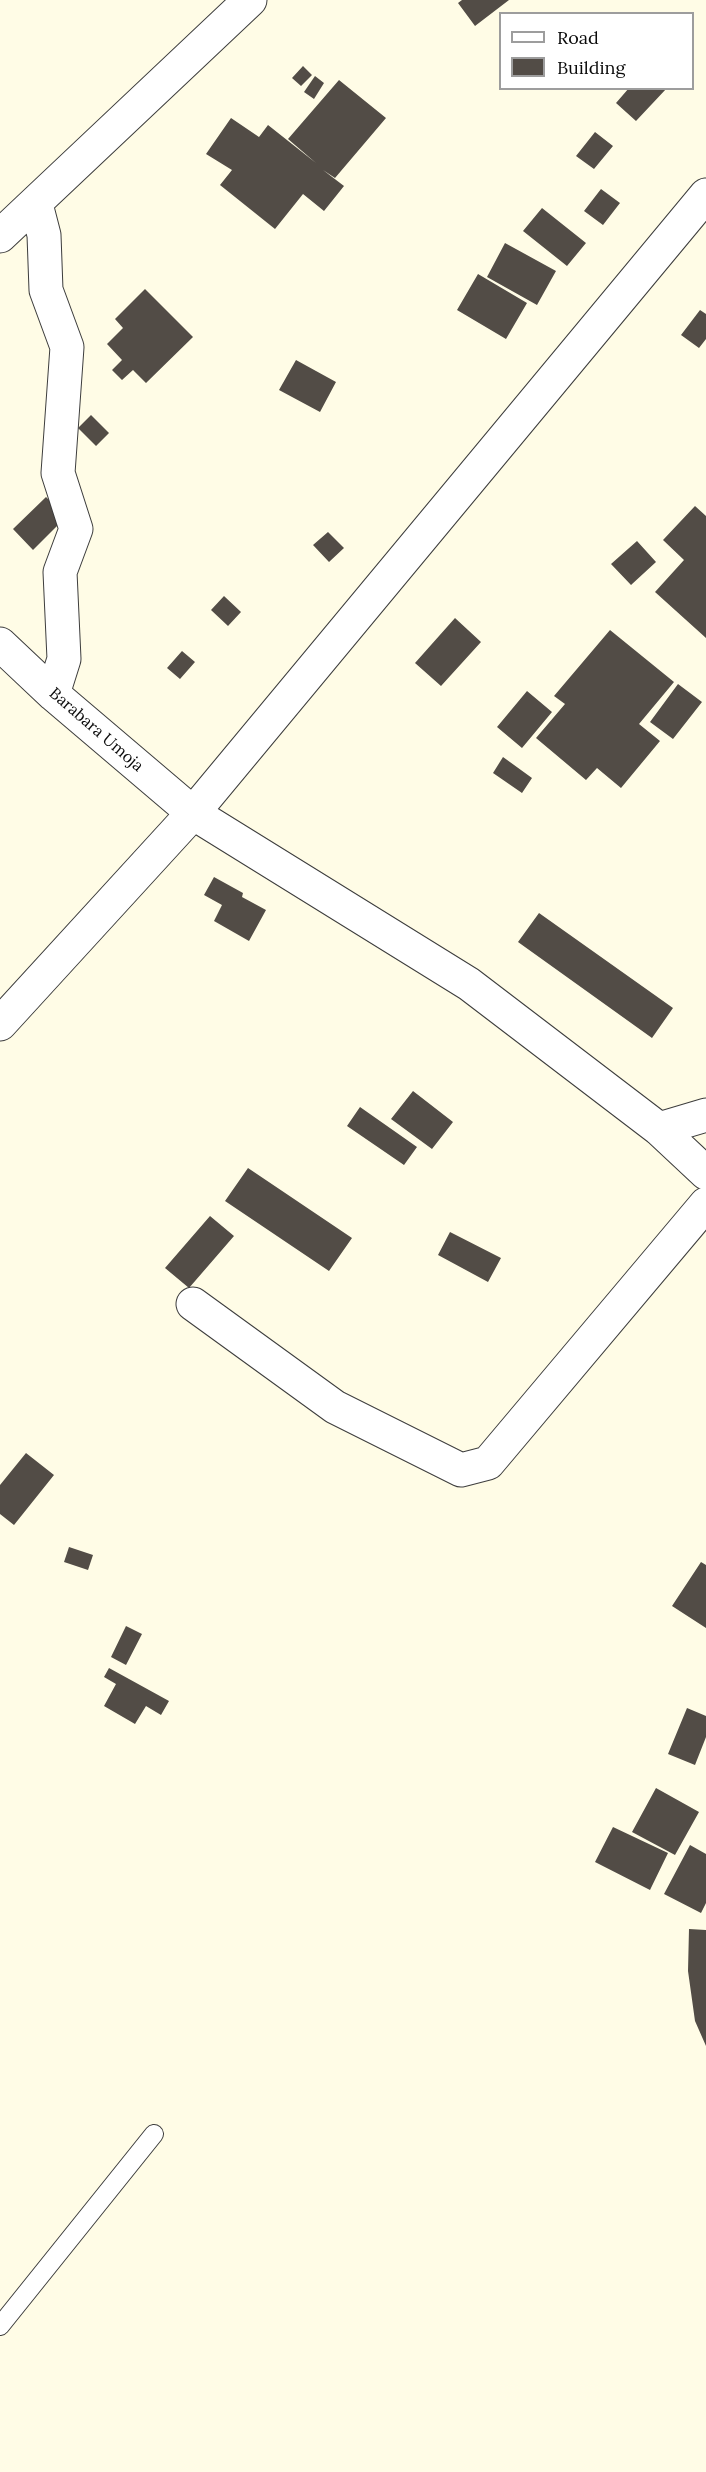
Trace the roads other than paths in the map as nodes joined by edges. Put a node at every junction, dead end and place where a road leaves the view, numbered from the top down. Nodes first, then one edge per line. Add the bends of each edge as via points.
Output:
1 (250, 0) edge
2 (706, 195) edge
3 (36, 204) junction
4 (0, 236) edge
5 (0, 644) edge
6 (53, 694) junction
7 (193, 813) junction
8 (0, 1024) edge
9 (706, 1115) edge
10 (659, 1129) junction
11 (706, 1173) edge
12 (706, 1204) edge
13 (193, 1304) dead end
14 (154, 2134) dead end
15 (0, 2326) edge

1 - 3 street
2 - 7 street
3 - 4 street
3 - 6 street via 44,235 46,290 68,346 58,473 76,529 60,572 64,659
5 - 6 street, Barabara Umoja
6 - 7 street, Barabara Umoja
7 - 8 street
7 - 10 street, Barabara Umoja via 469,984
9 - 10 street
10 - 11 street, Barabara Umoja
12 - 13 street via 488,1463 461,1470 335,1407
14 - 15 lane

